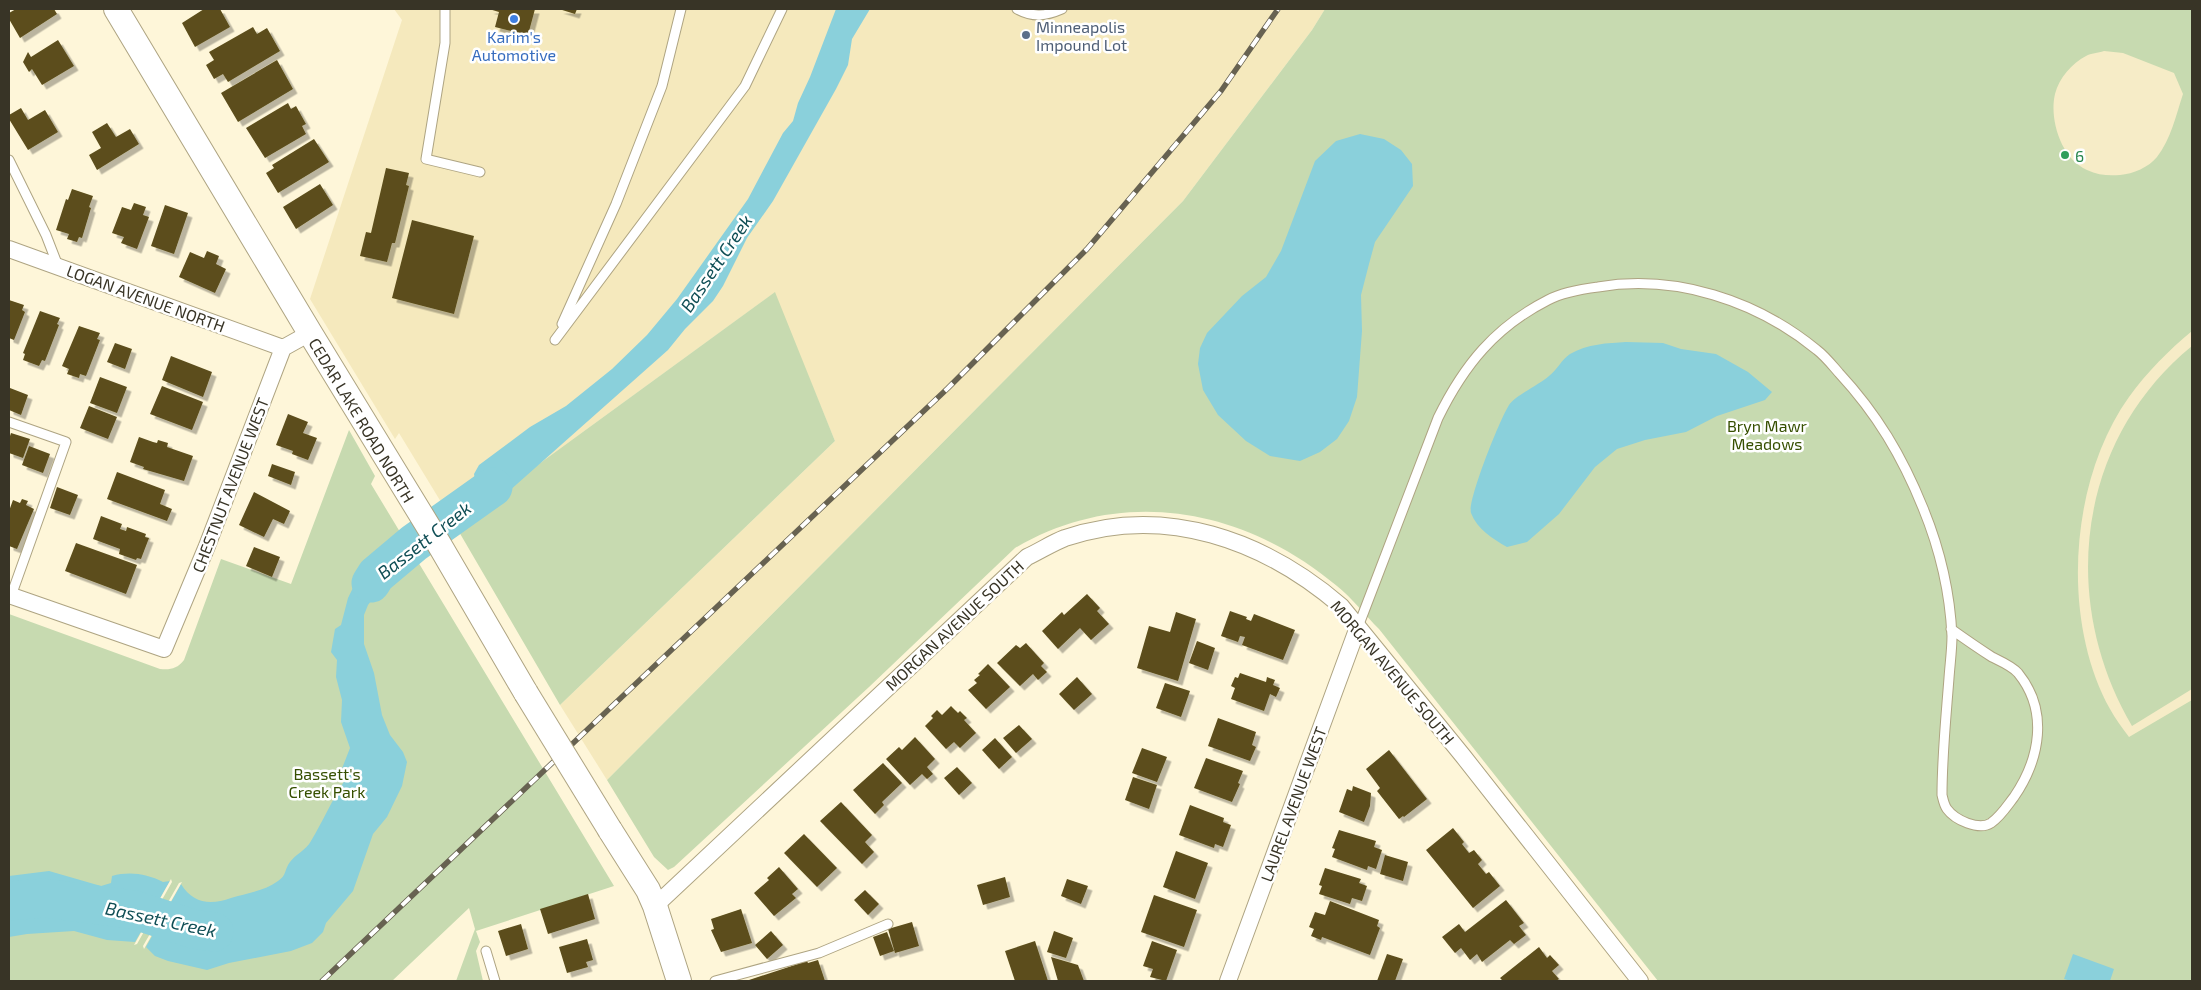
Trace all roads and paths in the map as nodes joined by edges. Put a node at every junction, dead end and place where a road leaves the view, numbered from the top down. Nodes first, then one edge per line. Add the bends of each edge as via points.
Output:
1 (116, 9) edge
2 (445, 9) edge
3 (681, 9) edge
4 (782, 9) edge
5 (1017, 9) edge
6 (1062, 9) edge
7 (9, 160) edge
8 (480, 172) dead end
9 (9, 249) edge
10 (58, 267) junction
11 (310, 333) junction
12 (283, 348) junction
13 (9, 422) edge
14 (10, 596) edge
15 (1358, 627) junction
16 (1951, 629) junction
17 (655, 906) junction
18 (888, 924) dead end
19 (486, 951) dead end
20 (496, 981) edge
21 (679, 981) edge
22 (715, 981) edge
23 (1228, 981) edge
24 (1640, 981) edge

1 - 11 street, CEDAR LAKE ROAD NORTH
2 - 8 lane via 445,43 426,159
3 - 4 lane via 662,86 616,204 555,340 745,86
5 - 6 lane via 1026,14 1047,16
7 - 10 lane
9 - 10 street, LOGAN AVENUE NORTH
10 - 12 street, LOGAN AVENUE NORTH
11 - 12 street
11 - 17 street, CEDAR LAKE ROAD NORTH, bridge
12 - 14 street, CHESTNUT AVENUE WEST via 164,648
13 - 14 lane via 66,442
15 - 16 lane via 1438,418 1454,386 1477,354 1513,322 1549,299 1582,289 1655,283 1698,290 1733,301 1779,323 1817,350 1858,394 1887,432 1924,510 1940,561
15 - 17 street, MORGAN AVENUE SOUTH via 1318,586 1275,560 1205,532 1170,525 1146,525 1104,528 1064,538 1027,557
15 - 23 street, LAUREL AVENUE WEST
15 - 24 street, MORGAN AVENUE SOUTH
16 - 16 lane via 1942,795 1946,808 1957,819 1976,825 1990,824 2023,784 2036,752 2038,720 2033,695 2017,672
17 - 21 street, CEDAR LAKE ROAD NORTH
18 - 22 lane via 819,952
19 - 20 lane

